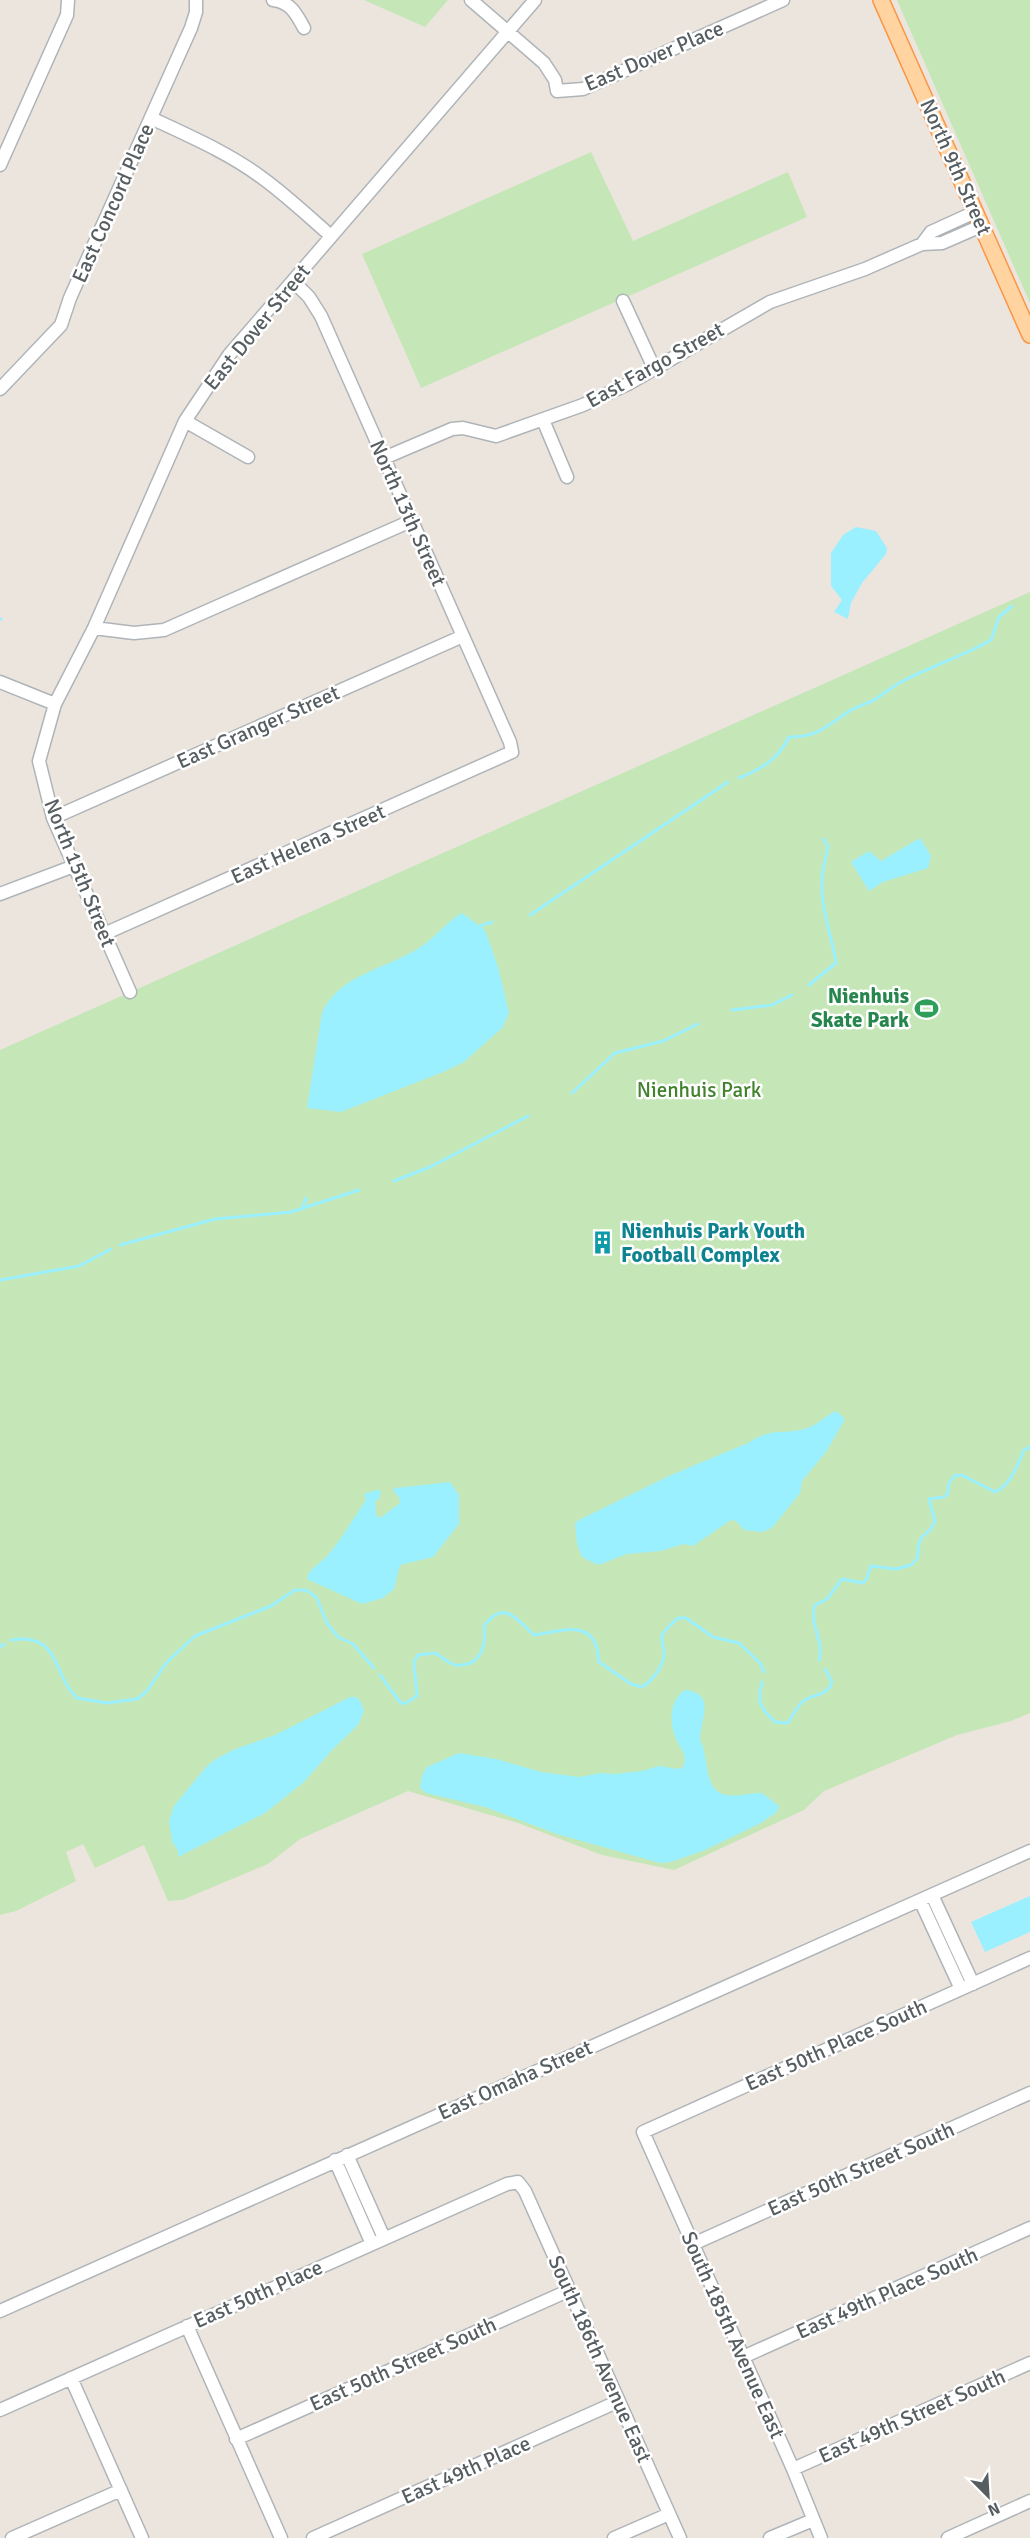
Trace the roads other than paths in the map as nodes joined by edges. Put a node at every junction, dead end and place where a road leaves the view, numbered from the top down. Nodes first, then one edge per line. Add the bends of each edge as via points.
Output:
1 (68, 0) edge
2 (196, 0) edge
3 (273, 0) edge
4 (471, 0) edge
5 (535, 0) edge
6 (783, 0) edge
7 (881, 0) edge
8 (304, 28) dead end
9 (508, 32) junction
10 (151, 118) junction
11 (0, 165) edge
12 (978, 219) junction
13 (331, 236) junction
14 (293, 280) junction
15 (623, 301) dead end
16 (1030, 335) edge
17 (654, 368) junction
18 (1, 384) edge
19 (185, 420) junction
20 (543, 420) junction
21 (248, 457) dead end
22 (384, 458) junction
23 (567, 477) dead end
24 (411, 521) junction
25 (94, 628) junction
26 (463, 636) junction
27 (0, 682) edge
28 (55, 704) junction
29 (512, 752) joint
30 (53, 818) junction
31 (74, 866) junction
32 (0, 894) edge
33 (104, 934) junction
34 (130, 992) dead end
35 (1030, 1851) edge
36 (932, 1895) junction
37 (920, 1900) junction
38 (1030, 1958) edge
39 (973, 1984) junction
40 (960, 1989) junction
41 (1030, 2093) edge
42 (643, 2132) joint
43 (347, 2155) junction
44 (335, 2160) junction
45 (518, 2181) joint
46 (1030, 2229) edge
47 (384, 2238) junction
48 (372, 2244) junction
49 (693, 2244) junction
50 (570, 2290) junction
51 (0, 2311) edge
52 (187, 2326) junction
53 (743, 2357) junction
54 (1030, 2363) edge
55 (71, 2378) junction
56 (619, 2401) junction
57 (0, 2410) edge
58 (237, 2439) junction
59 (794, 2469) junction
60 (121, 2490) junction
61 (1030, 2502) edge
62 (669, 2514) junction
63 (813, 2520) junction
64 (12, 2538) edge
65 (142, 2538) edge
66 (281, 2538) edge
67 (313, 2538) edge
68 (614, 2538) edge
69 (680, 2538) edge
70 (770, 2538) edge
71 (821, 2538) edge
72 (948, 2538) edge

1 - 11 street via 67,15
2 - 10 street, East Concord Place via 194,18
3 - 8 street via 291,7
4 - 9 street
5 - 9 street, East Dover Street
6 - 9 street, East Dover Place via 583,89 557,91 544,63
7 - 12 main road, North 9th Street
9 - 13 street, East Dover Street
10 - 13 street via 247,167
10 - 18 street, East Concord Place via 61,325
12 - 16 main road, North 9th Street
12 - 17 street, East Fargo Street via 942,243 922,244 761,307
13 - 14 street, East Dover Street
14 - 19 street, East Dover Street via 228,355
14 - 22 street, North 13th Street via 316,307
15 - 17 street
17 - 20 street, East Fargo Street via 607,394
19 - 21 street
19 - 25 street, East Dover Street
20 - 22 street, East Fargo Street via 496,436 452,429
20 - 23 street
22 - 24 street, North 13th Street
24 - 25 street via 164,630 134,633
24 - 26 street, North 13th Street
25 - 28 street, East Dover Street
26 - 29 street, North 13th Street
26 - 30 street, East Granger Street
27 - 28 street
28 - 30 street, North 15th Street via 39,761
29 - 33 street, East Helena Street
30 - 31 street, North 15th Street
31 - 32 street
31 - 33 street, North 15th Street
33 - 34 street, North 15th Street
35 - 36 street, East Omaha Street
36 - 37 street, East Omaha Street
36 - 39 street
37 - 40 street
37 - 43 street, East Omaha Street
38 - 39 street, East 50th Place South
39 - 40 street, East 50th Place South
40 - 42 street, East 50th Place South
41 - 49 street, East 50th Street South
42 - 49 street, South 185th Avenue East
43 - 44 street, East Omaha Street
43 - 47 street
44 - 48 street
44 - 51 street, East Omaha Street
45 - 47 street, East 50th Place
45 - 50 street, South 186th Avenue East
46 - 53 street, East 49th Place South
47 - 48 street, East 50th Place
48 - 52 street, East 50th Place
49 - 53 street, South 185th Avenue East
50 - 56 street, South 186th Avenue East
50 - 58 street, East 50th Street South
52 - 55 street, East 50th Place
52 - 58 street
53 - 59 street, South 185th Avenue East
54 - 59 street, East 49th Street South
55 - 57 street, East 50th Place
55 - 60 street
56 - 62 street, South 186th Avenue East
56 - 67 street, East 49th Place
58 - 66 street
59 - 63 street, South 185th Avenue East
60 - 64 street
60 - 65 street
61 - 72 street
62 - 68 street
62 - 69 street, South 186th Avenue East
63 - 70 street
63 - 71 street, South 185th Avenue East

